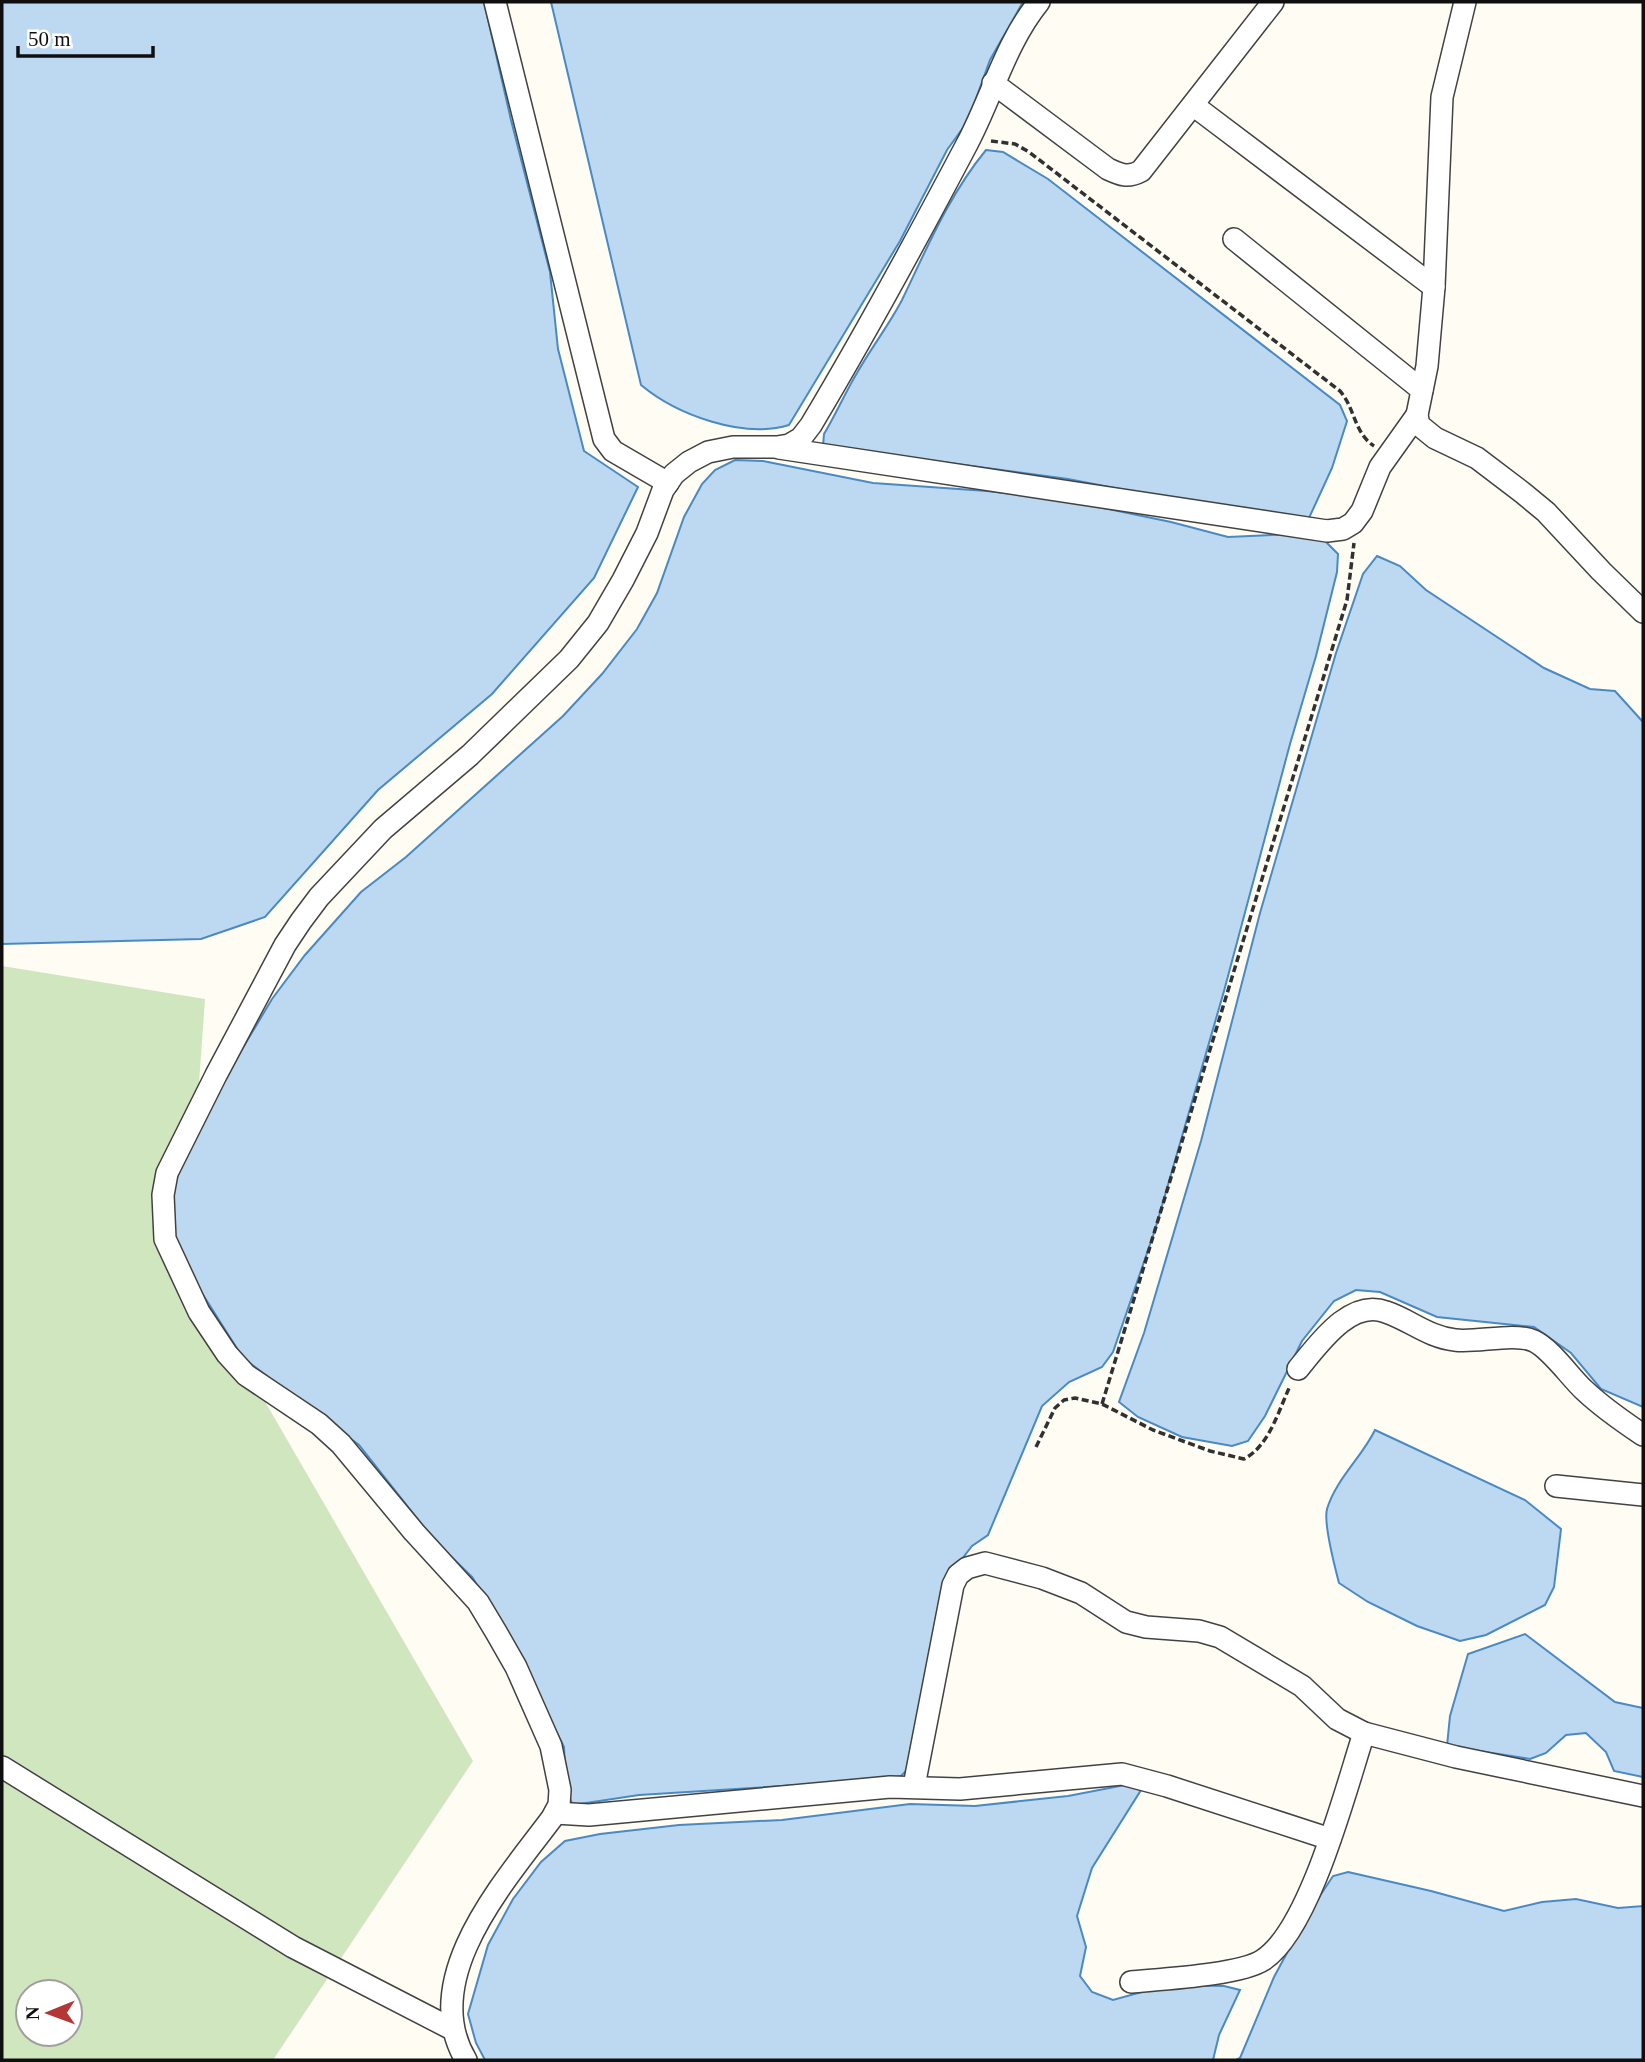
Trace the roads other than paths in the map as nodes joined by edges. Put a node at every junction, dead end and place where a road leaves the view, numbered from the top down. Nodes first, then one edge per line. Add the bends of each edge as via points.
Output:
1 (495, 2) edge
2 (1040, 2) edge
3 (1273, 2) edge
4 (1465, 2) edge
5 (993, 83) junction
6 (1193, 104) junction
7 (1234, 239) dead end
8 (1434, 287) junction
9 (1422, 390) junction
10 (1417, 415) junction
11 (777, 447) junction
12 (668, 483) junction
13 (1643, 612) edge
14 (1298, 1369) road end
15 (1643, 1435) edge
16 (1556, 1486) dead end
17 (1643, 1495) edge
18 (1364, 1733) junction
19 (2, 1767) edge
20 (914, 1786) junction
21 (1643, 1796) edge
22 (555, 1813) junction
23 (1329, 1839) junction
24 (1131, 1982) dead end
25 (452, 2029) junction
26 (466, 2060) edge

1 - 12 street via 604,439 613,451
2 - 5 street
3 - 6 street
4 - 8 street via 1442,97
5 - 6 street via 1122,176 1141,171
5 - 11 street via 968,143 811,425 801,438
6 - 8 street
7 - 9 street
8 - 9 street
9 - 10 street
10 - 11 street via 1388,453 1353,523 1327,531
10 - 13 street via 1425,431 1478,458 1546,512
11 - 12 street via 708,452 689,462
12 - 22 street via 623,580 598,623 569,659 470,755 383,829 301,921 178,1150 163,1195 164,1240 199,1312 227,1354 246,1375 341,1444 478,1602 516,1667 551,1746 560,1790
14 - 15 street via 1331,1330 1351,1316 1369,1309 1385,1311 1442,1338 1534,1341 1592,1398
16 - 17 street
18 - 20 street via 1337,1719 1302,1686 1220,1637 1126,1622 1062,1584 985,1563 967,1568 953,1585
18 - 21 street
18 - 23 street
19 - 25 street via 293,1947
20 - 22 street via 589,1815
20 - 23 street via 960,1790 1122,1774
22 - 25 street via 471,1935 453,1996
23 - 24 street via 1303,1908 1277,1948 1262,1961 1243,1969
25 - 26 street

